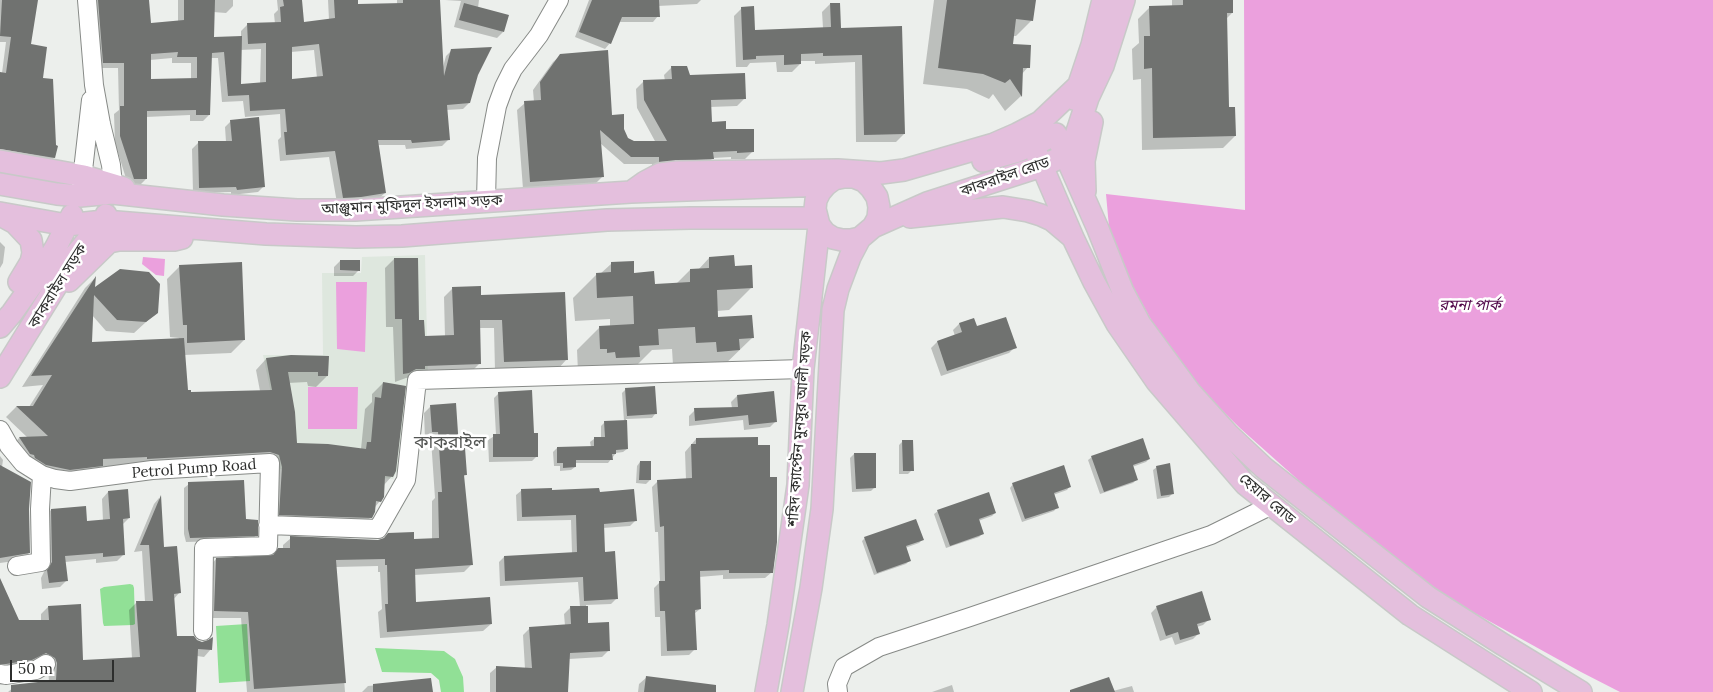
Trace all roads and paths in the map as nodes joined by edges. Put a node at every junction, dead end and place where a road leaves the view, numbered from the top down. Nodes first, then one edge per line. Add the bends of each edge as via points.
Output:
1 (87, 0) edge
2 (559, 0) edge
3 (1103, 0) edge
4 (1124, 0) edge
5 (1103, 66) junction
6 (94, 84) junction
7 (1079, 85) junction
8 (1056, 134) junction
9 (1034, 145) junction
10 (1066, 155) junction
11 (0, 161) edge
12 (1042, 166) junction
13 (862, 180) junction
14 (0, 184) edge
15 (826, 185) junction
16 (82, 186) junction
17 (113, 189) junction
18 (631, 192) junction
19 (486, 201) junction
20 (1089, 211) junction
21 (0, 214) edge
22 (776, 218) junction
23 (893, 218) junction
24 (104, 221) junction
25 (818, 222) junction
26 (67, 225) junction
27 (208, 230) junction
28 (867, 233) junction
29 (1073, 238) junction
30 (56, 289) junction
31 (809, 309) junction
32 (0, 326) edge
33 (803, 369) junction
34 (0, 377) edge
35 (0, 430) edge
36 (42, 476) junction
37 (1272, 505) junction
38 (268, 525) junction
39 (1365, 548) junction
40 (17, 566) dead end
41 (1348, 566) junction
42 (203, 631) dead end
43 (46, 664) dead end
44 (0, 674) edge
45 (766, 692) edge
46 (792, 692) edge
47 (838, 692) edge
48 (1531, 692) edge
49 (1581, 692) edge

1 - 6 street
2 - 19 street via 539,35 513,70 497,106 487,158
3 - 7 main road, কাকরাইল রোড
4 - 5 main road, কাকরাইল রোড
5 - 10 main road, কাকরাইল রোড
5 - 20 main road via 1084,161
6 - 16 street
6 - 17 street
7 - 8 main road, কাকরাইল রোড
7 - 13 main road via 1040,122 994,144
8 - 9 main road, কাকরাইল রোড
8 - 10 main road
9 - 12 main road, হেয়ার রোড
9 - 13 main road, কাকরাইল রোড via 900,185
10 - 12 main road, কাকরাইল রোড
10 - 20 main road
11 - 16 main road
12 - 23 main road, কাকরাইল রোড via 927,203
12 - 29 main road, হেয়ার রোড
13 - 15 main road, আঞ্জুমান মুফিদুল ইসলাম সড়ক via 844,177
13 - 18 main road via 677,172 660,174
13 - 28 main road, শহিদ ক্যাপ্টেন মুনসুর আলী সড়ক via 877,197 879,207 878,218
14 - 16 main road, আঞ্জুমান মুফিদুল ইসলাম সড়ক via 57,194
15 - 18 main road, আঞ্জুমান মুফিদুল ইসলাম সড়ক
15 - 25 main road, শহিদ ক্যাপ্টেন মুনসুর আলী সড়ক via 816,200
16 - 17 main road, আঞ্জুমান মুফিদুল ইসলাম সড়ক
16 - 26 main road, কাকরাইল সড়ক
17 - 19 main road, আঞ্জুমান মুফিদুল ইসলাম সড়ক via 139,196 223,206 297,210 355,210
17 - 24 main road, কাকরাইল সড়ক
18 - 19 main road, আঞ্জুমান মুফিদুল ইসলাম সড়ক
20 - 39 main road via 1140,324 1190,392 1264,468
21 - 26 main road, আঞ্জুমান মুফিদুল ইসলাম সড়ক
21 - 32 main road via 24,231 31,240 33,253 6,305
22 - 25 main road, আঞ্জুমান মুফিদুল ইসলাম সড়ক
22 - 27 main road, আঞ্জুমান মুফিদুল ইসলাম সড়ক via 607,220 392,236 305,236
22 - 31 main road via 801,233 806,250
23 - 28 main road, কাকরাইল রোড
23 - 29 main road via 1003,207 1041,215
24 - 26 main road, আঞ্জুমান মুফিদুল ইসলাম সড়ক
24 - 27 main road, আঞ্জুমান মুফিদুল ইসলাম সড়ক
24 - 30 main road, কাকরাইল সড়ক via 76,254
25 - 28 main road via 825,232 842,240 852,240
25 - 31 main road, শহিদ ক্যাপ্টেন মুনসুর আলী সড়ক
26 - 32 main road, কাকরাইল সড়ক via 39,275
27 - 30 main road via 174,240 109,242 72,279
28 - 46 main road, শহিদ ক্যাপ্টেন মুনসুর আলী সড়ক via 847,265 832,310 822,508
29 - 37 main road, হেয়ার রোড via 1117,324 1157,382 1245,484
30 - 34 main road, কাকরাইল সড়ক
31 - 33 main road, শহিদ ক্যাপ্টেন মুনসুর আলী সড়ক
33 - 38 street via 417,380 406,480 378,529
33 - 45 main road, শহিদ ক্যাপ্টেন মুনসুর আলী সড়ক via 798,485
35 - 36 street, Petrol Pump Road via 23,464
36 - 38 street, Petrol Pump Road via 70,481 152,470 270,463
36 - 40 street via 41,562
37 - 41 main road, হেয়ার রোড
37 - 47 street via 1211,535 879,647 844,667 837,684
38 - 42 street, Petrol Pump Road via 268,546 204,548
39 - 41 main road
39 - 49 main road via 1428,597
41 - 48 main road, হেয়ার রোড via 1410,615
43 - 44 street via 36,670

